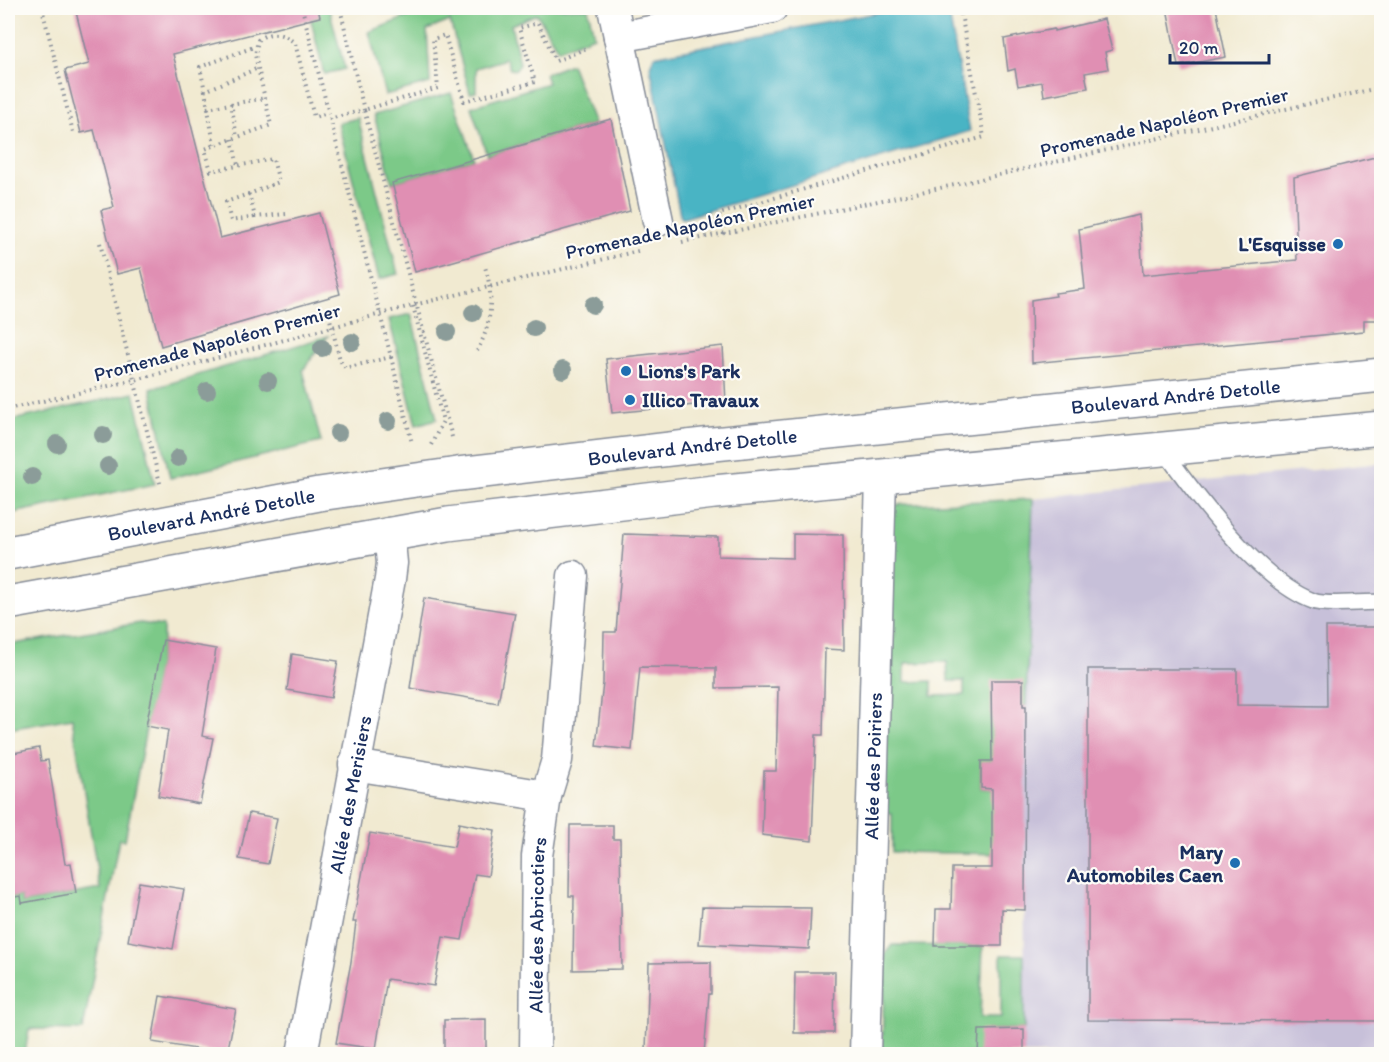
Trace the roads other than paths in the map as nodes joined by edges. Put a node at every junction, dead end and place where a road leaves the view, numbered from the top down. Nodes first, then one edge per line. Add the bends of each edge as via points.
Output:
1 (613, 8) edge
2 (772, 8) edge
3 (608, 40) junction
4 (662, 238) road end
5 (1382, 375) edge
6 (1382, 428) edge
7 (1162, 448) junction
8 (881, 477) junction
9 (413, 481) junction
10 (389, 533) junction
11 (8, 553) edge
12 (573, 576) dead end
13 (1382, 602) edge
14 (8, 603) edge
15 (354, 765) junction
16 (546, 796) junction
17 (302, 1054) edge
18 (535, 1054) edge
19 (866, 1054) edge

1 - 3 street
2 - 3 street
3 - 4 street
5 - 9 main road, Boulevard André Detolle via 704,445
6 - 7 main road
7 - 8 main road
7 - 13 lane via 1215,520 1278,580 1314,602
8 - 10 main road via 714,492
8 - 19 street, Allée des Poiriers
9 - 10 main road
9 - 11 main road, Boulevard André Detolle via 319,494
10 - 14 main road
10 - 15 street, Allée des Merisiers via 390,579
12 - 16 street, Allée des Abricotiers via 557,760
15 - 16 street
15 - 17 street, Allée des Merisiers
16 - 18 street, Allée des Abricotiers via 537,856

